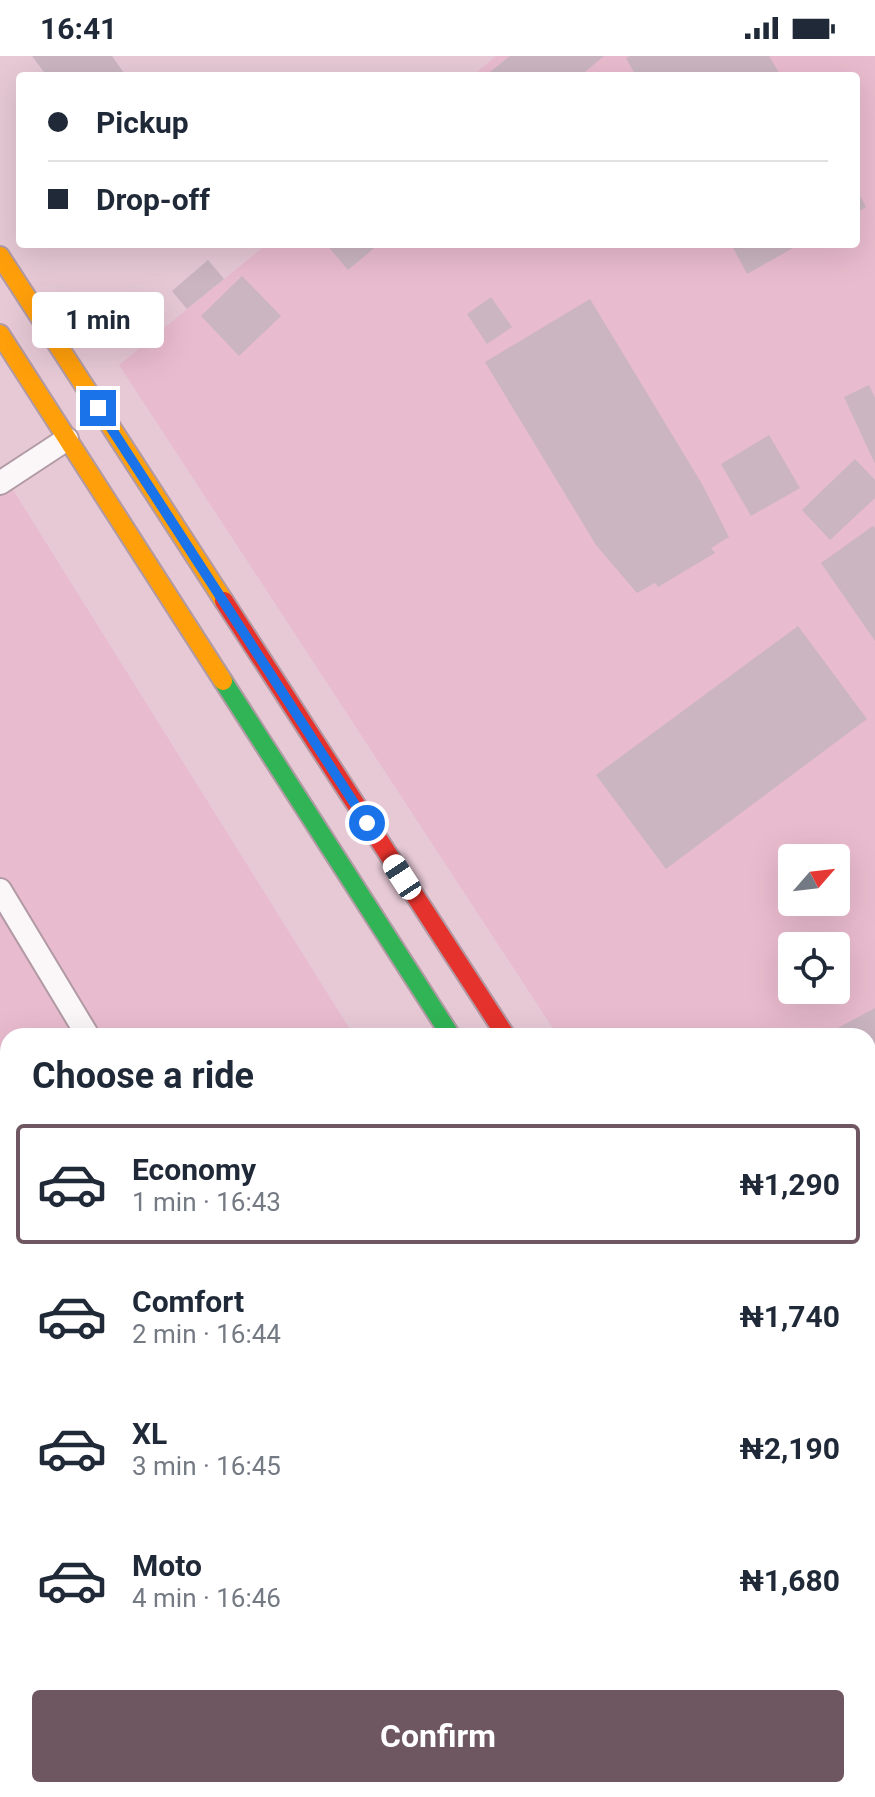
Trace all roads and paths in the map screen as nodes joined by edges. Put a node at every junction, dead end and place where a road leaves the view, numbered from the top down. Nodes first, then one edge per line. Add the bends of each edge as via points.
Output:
1 (0, 256) edge
2 (0, 334) edge
3 (67, 439) junction
4 (0, 483) edge
5 (0, 890) edge
6 (83, 1028) edge
7 (446, 1028) edge
8 (501, 1028) edge

1 - 8 main road
2 - 3 main road
3 - 4 lane
3 - 7 main road
5 - 6 lane

